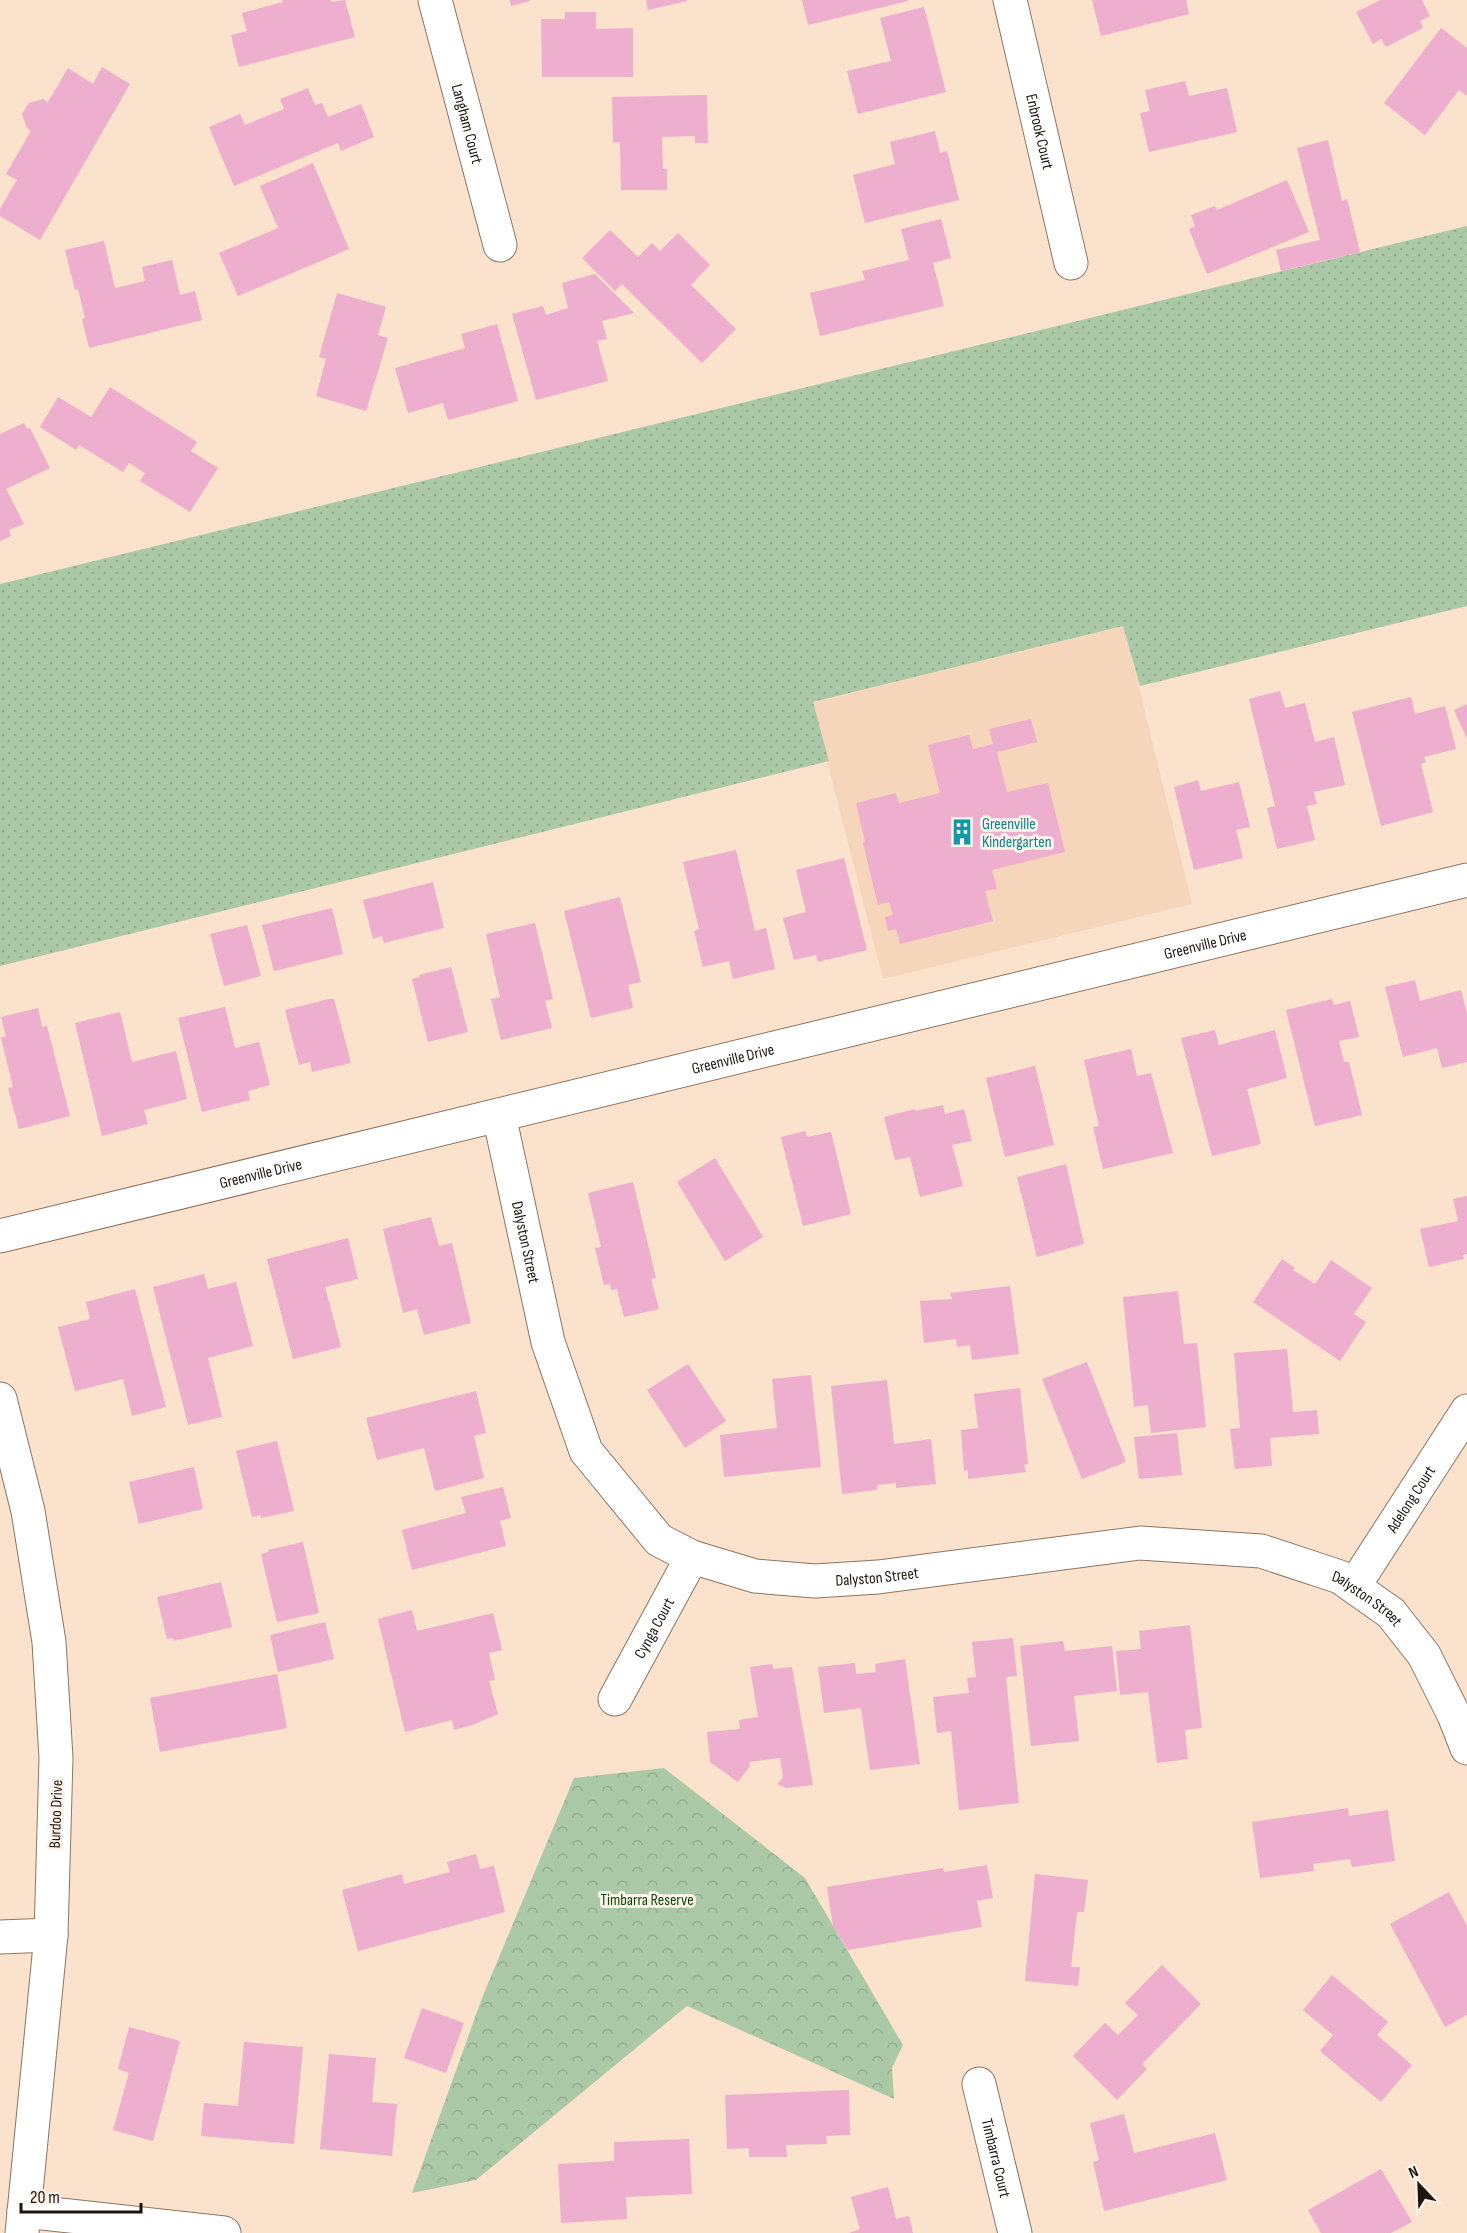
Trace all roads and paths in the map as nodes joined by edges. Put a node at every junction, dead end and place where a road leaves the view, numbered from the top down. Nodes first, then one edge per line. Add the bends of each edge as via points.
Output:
1 (435, 0) edge
2 (1010, 0) edge
3 (500, 245) dead end
4 (1071, 262) dead end
5 (1467, 880) edge
6 (499, 1115) junction
7 (0, 1236) edge
8 (0, 1399) edge
9 (1467, 1411) edge
10 (692, 1557) junction
11 (1354, 1586) junction
12 (615, 1699) dead end
13 (1467, 1748) edge
14 (51, 1935) junction
15 (0, 1937) edge
16 (979, 2084) dead end
17 (23, 2222) edge
18 (224, 2233) edge
19 (1015, 2233) edge

1 - 3 street, Langham Court
2 - 4 street, Enbrook Court
5 - 6 street, Greenville Drive
6 - 7 street, Greenville Drive
6 - 10 street, Dalyston Street via 548,1342 586,1451 658,1540
8 - 14 street, Burdoo Drive via 28,1511 49,1642 56,1758
9 - 11 street, Adelong Court
10 - 11 street, Dalyston Street via 755,1576 815,1581 879,1577 1140,1543 1261,1551 1340,1576
10 - 12 street, Cynga Court
11 - 13 street, Dalyston Street via 1391,1613 1424,1655
14 - 15 street
14 - 17 street, Burdoo Drive
16 - 19 street, Timbarra Court
17 - 18 street

